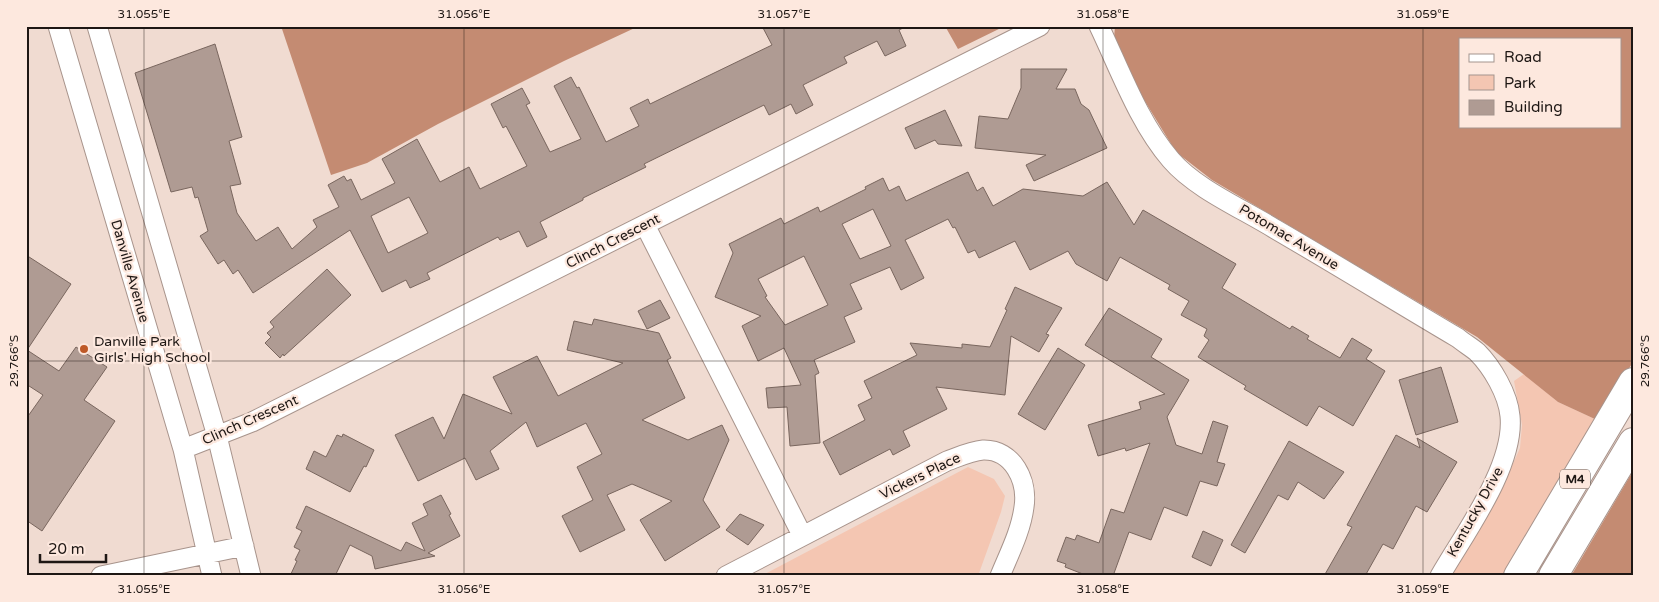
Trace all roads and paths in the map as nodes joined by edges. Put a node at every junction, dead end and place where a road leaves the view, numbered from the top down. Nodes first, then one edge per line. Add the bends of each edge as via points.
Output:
1 (58, 26) edge
2 (97, 26) edge
3 (1040, 26) edge
4 (1099, 26) edge
5 (645, 225) junction
6 (1633, 382) edge
7 (1510, 416) joint
8 (217, 436) junction
9 (1633, 442) edge
10 (183, 449) junction
11 (802, 535) junction
12 (244, 546) junction
13 (207, 553) junction
14 (102, 576) edge
15 (212, 576) edge
16 (251, 576) edge
17 (726, 576) edge
18 (1000, 576) edge
19 (1440, 576) edge
20 (1518, 576) edge
21 (1553, 576) edge

1 - 10 street, Danville Avenue
2 - 8 street
3 - 5 street, Clinch Crescent
4 - 7 street, Potomac Avenue via 1143,120 1171,161 1213,193 1458,338 1477,353 1501,385
5 - 8 street, Clinch Crescent via 252,422
5 - 11 street
6 - 20 highway, M4
7 - 19 street, Kentucky Drive via 1502,464
8 - 10 street, Clinch Crescent
8 - 12 street
9 - 21 highway, M4
10 - 13 street, Danville Avenue
11 - 17 street, Vickers Place
11 - 18 street, Vickers Place via 947,461 983,450 996,452 1012,461 1020,475 1025,496 1017,534
12 - 13 street
12 - 16 street
13 - 14 street
13 - 15 street, Danville Avenue

